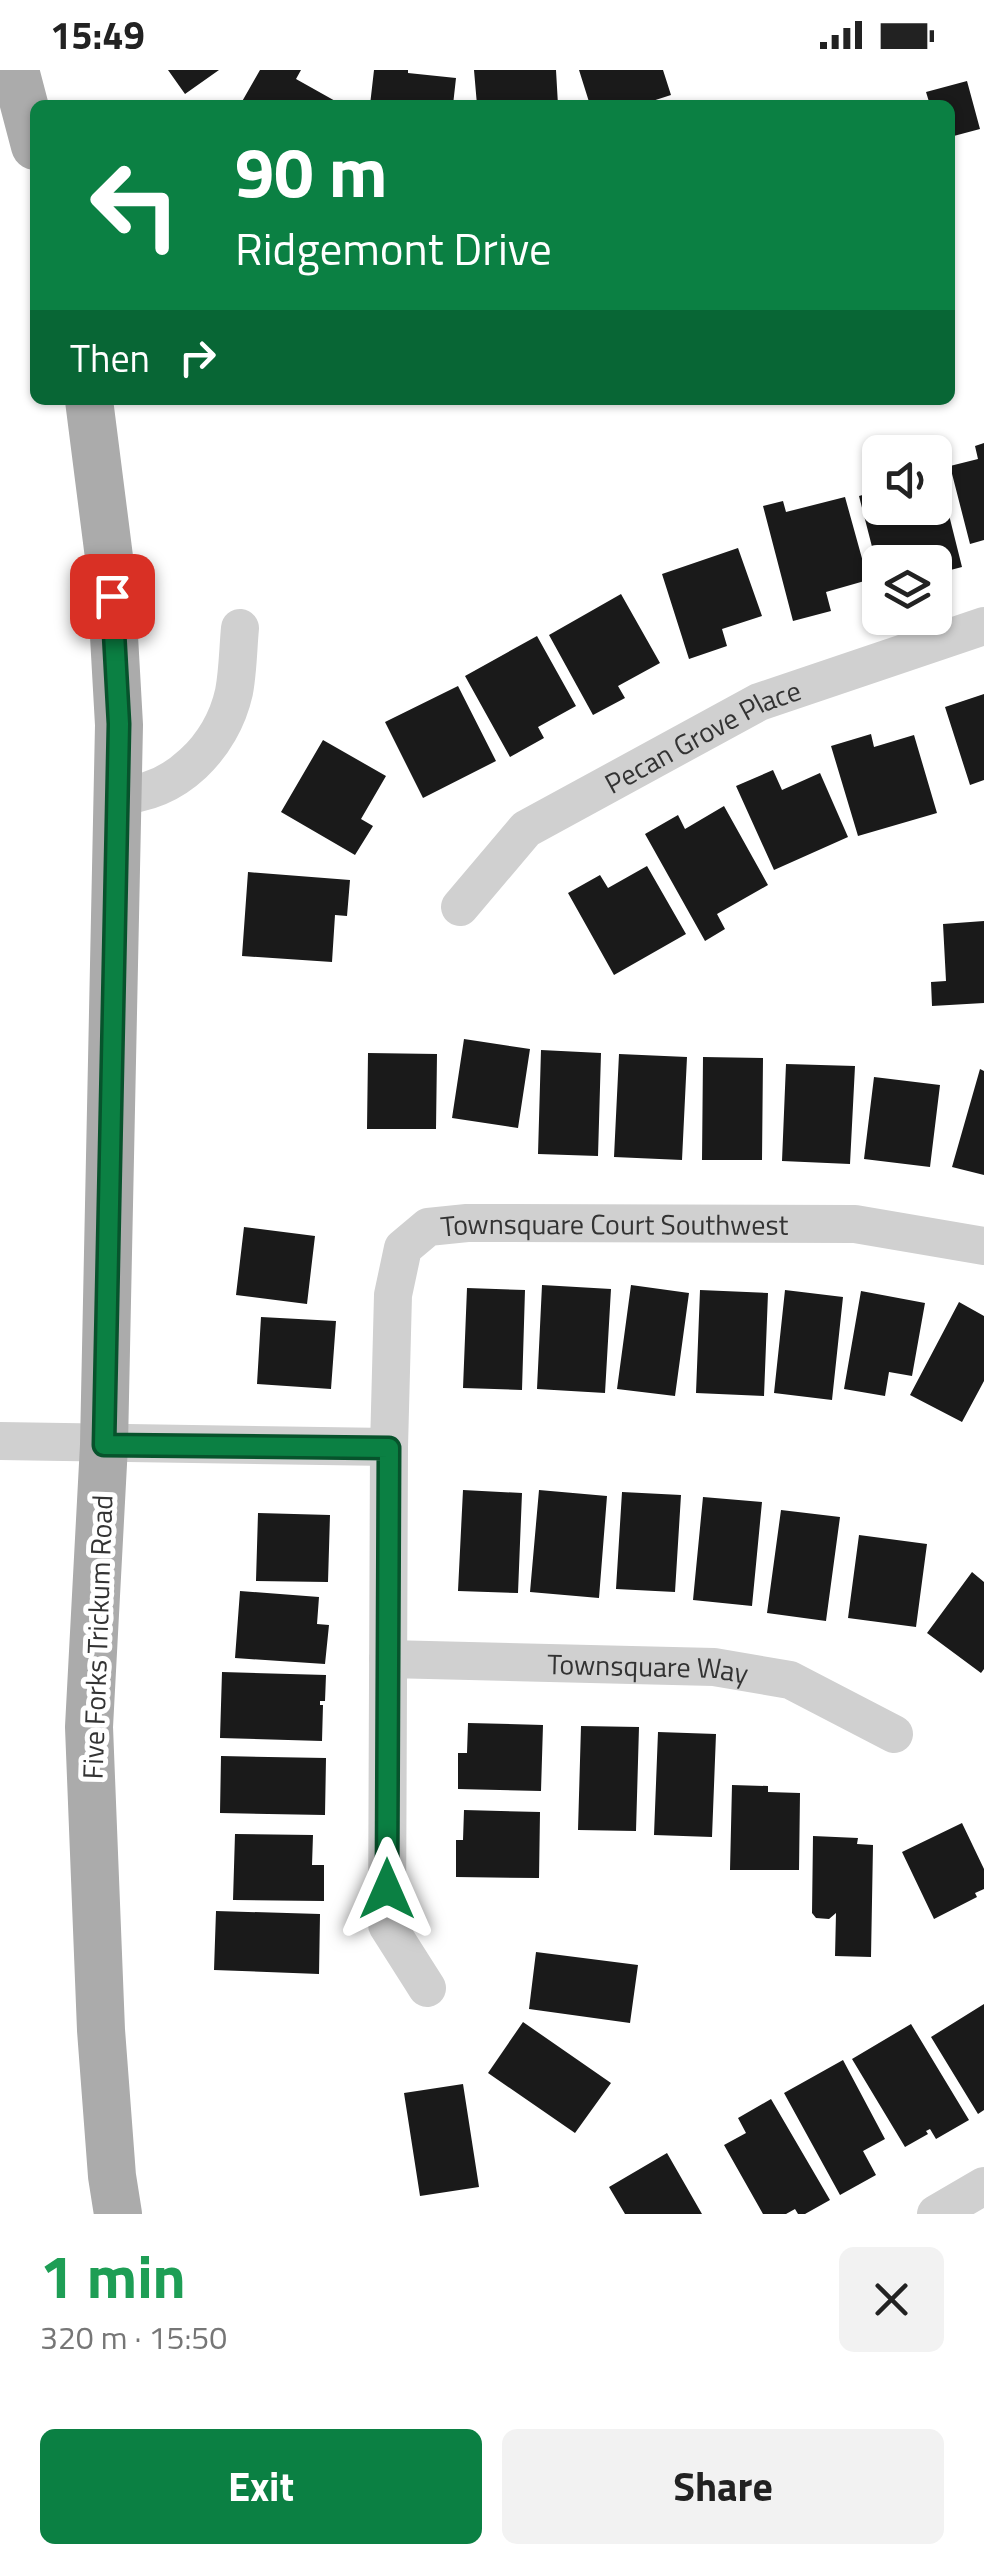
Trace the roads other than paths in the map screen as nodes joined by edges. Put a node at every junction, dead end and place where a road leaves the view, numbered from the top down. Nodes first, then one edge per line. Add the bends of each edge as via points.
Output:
1 (15, 70) edge
2 (30, 127) edge
3 (90, 405) edge
4 (984, 626) edge
5 (227, 649) dead end
6 (118, 796) junction
7 (460, 907) dead end
8 (984, 1246) edge
9 (0, 1441) edge
10 (104, 1445) junction
11 (389, 1448) junction
12 (388, 1659) junction
13 (894, 1734) dead end
14 (427, 1988) dead end
15 (984, 2186) edge
16 (118, 2214) edge
17 (936, 2214) edge

1 - 2 main road
3 - 6 main road, Five Forks Trickum Road via 110,564
4 - 7 street, Pecan Grove Place via 759,702 526,829
5 - 6 street via 234,694 213,740 192,767 146,794
6 - 10 main road, Five Forks Trickum Road
8 - 11 street, Townsquare Court Southwest via 855,1224 428,1226 403,1248 393,1295
9 - 10 street
10 - 11 street
10 - 16 main road, Five Forks Trickum Road via 89,1728 101,2030
11 - 12 street, Townsquare Court Southwest
12 - 13 street, Townsquare Way via 714,1668 790,1680
12 - 14 street, Townsquare Court Southwest via 387,1925
15 - 17 street

